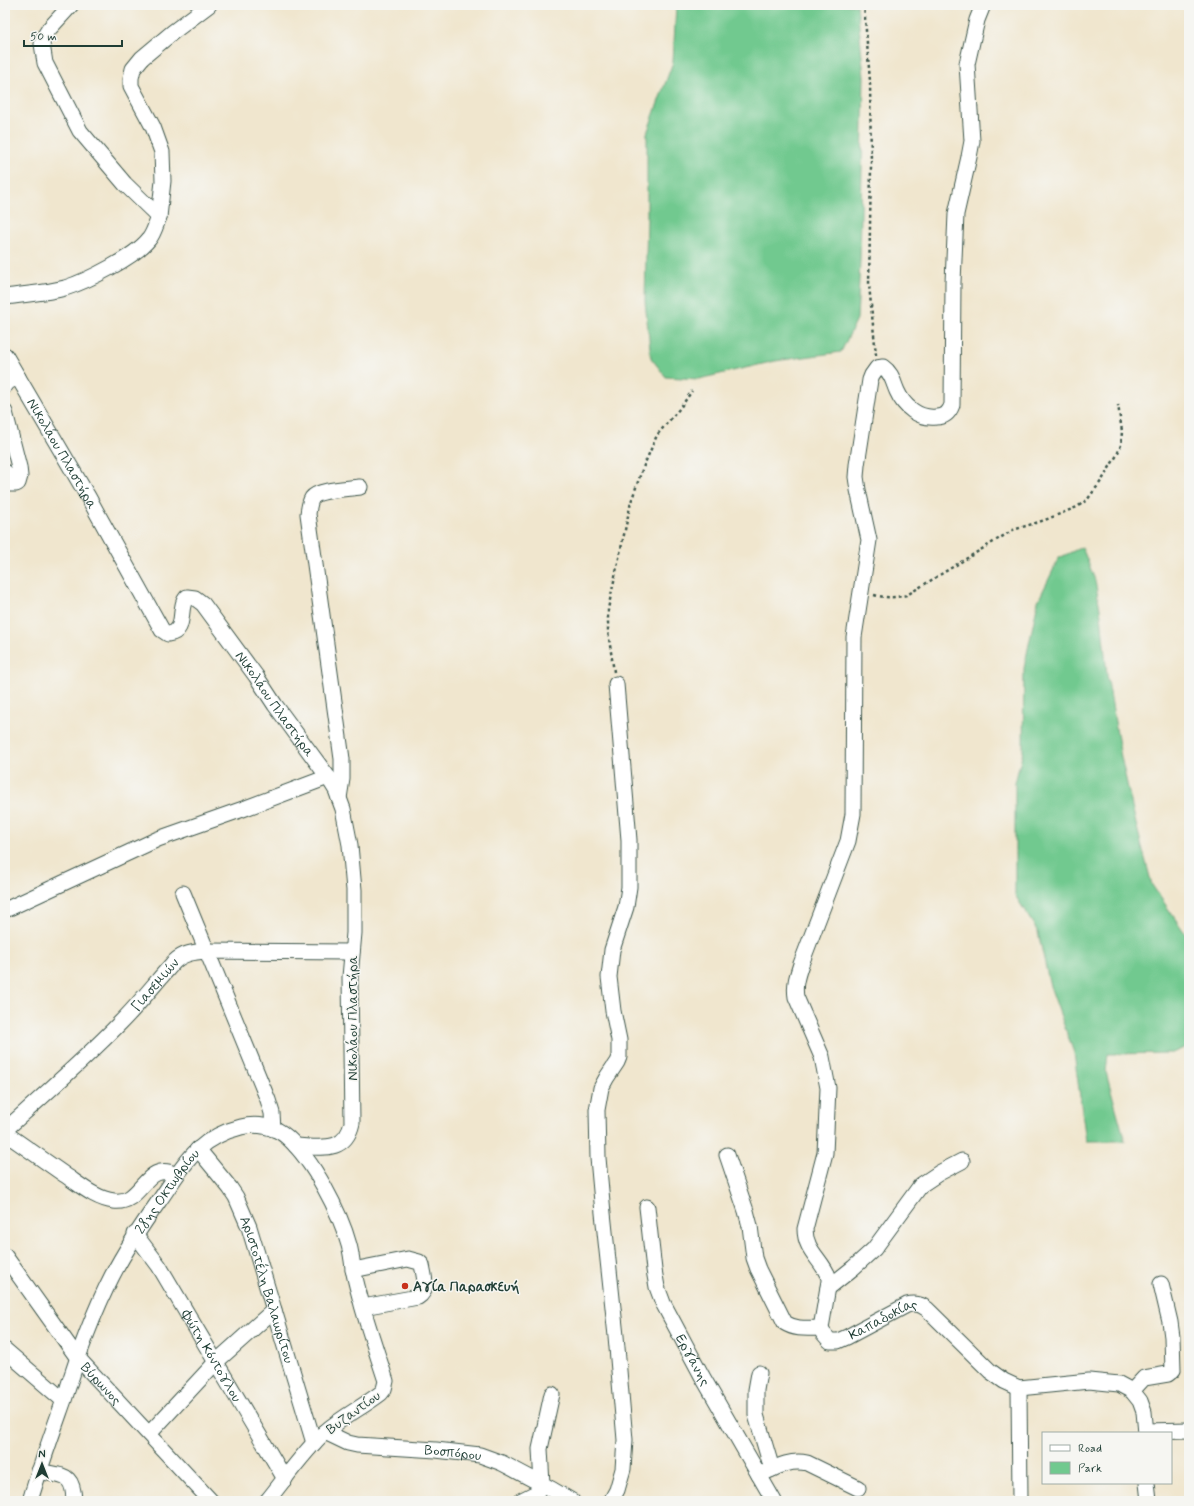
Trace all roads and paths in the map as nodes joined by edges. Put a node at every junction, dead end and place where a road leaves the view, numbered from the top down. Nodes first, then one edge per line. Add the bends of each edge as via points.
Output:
1 (71, 5) edge
2 (209, 5) edge
3 (864, 5) edge
4 (983, 5) edge
5 (159, 217) junction
6 (5, 297) edge
7 (5, 355) edge
8 (877, 368) junction
9 (12, 372) edge
10 (5, 386) edge
11 (692, 391) dead end
12 (1118, 405) dead end
13 (5, 412) edge
14 (5, 472) edge
15 (360, 487) dead end
16 (862, 591) junction
17 (616, 684) joint
18 (328, 777) junction
19 (339, 798) junction
20 (183, 893) dead end
21 (5, 910) edge
22 (206, 951) junction
23 (352, 952) junction
24 (273, 1129) junction
25 (5, 1131) edge
26 (296, 1146) junction
27 (198, 1149) junction
28 (727, 1155) dead end
29 (962, 1161) dead end
30 (176, 1175) junction
31 (647, 1206) dead end
32 (135, 1234) junction
33 (5, 1256) edge
34 (353, 1270) junction
35 (1161, 1284) dead end
36 (828, 1288) junction
37 (363, 1307) junction
38 (274, 1310) junction
39 (821, 1328) junction
40 (5, 1350) edge
41 (77, 1357) junction
42 (217, 1361) junction
43 (759, 1373) dead end
44 (1019, 1388) junction
45 (1132, 1391) junction
46 (552, 1394) dead end
47 (63, 1400) junction
48 (1189, 1430) edge
49 (325, 1432) junction
50 (1146, 1432) edge
51 (148, 1434) junction
52 (314, 1443) junction
53 (39, 1471) junction
54 (766, 1472) junction
55 (285, 1479) junction
56 (542, 1484) junction
57 (1146, 1484) edge
58 (858, 1488) dead end
59 (30, 1501) edge
60 (74, 1501) edge
61 (211, 1501) edge
62 (267, 1501) edge
63 (520, 1501) edge
64 (572, 1501) edge
65 (611, 1501) edge
66 (774, 1501) edge
67 (1020, 1501) edge
68 (1149, 1501) edge

1 - 5 street via 44,37 42,49 45,63 80,131 125,184
2 - 5 street via 142,58 133,70 131,78 131,86 153,127 162,152 163,181
3 - 8 path via 870,81 869,285
4 - 8 street via 967,64 972,141 956,214 950,412 936,418 916,413 903,402 890,373 883,368
5 - 6 street via 149,239 133,253 101,272 64,288
7 - 9 street, Νικολάου Πλαστήρα
8 - 16 street via 870,380 856,477 869,540
9 - 10 street
9 - 18 street, Νικολάου Πλαστήρα via 90,501 162,630 168,634 176,631 185,599 197,599
11 - 17 path via 657,435 630,502 608,609 608,632
12 - 16 path via 1122,431 1118,455 1087,500 1070,510 1013,530 907,595 895,598 881,597
13 - 14 street via 19,467 18,483 10,484
15 - 19 street via 321,492 313,497 308,514 342,759
16 - 36 street via 854,637 851,828 795,989 796,997 822,1057 828,1088 825,1153 805,1229 809,1247 827,1274
17 - 65 street via 629,840 629,887 626,907 612,950 609,977 619,1040 619,1056 601,1088 597,1110 602,1205 625,1431 623,1469
18 - 19 street, Νικολάου Πλαστήρα
18 - 21 street via 158,839
19 - 23 street, Νικολάου Πλαστήρα via 347,826 353,867 355,912
20 - 22 street
22 - 23 street, Γιασεμιών
22 - 24 street via 268,1100
22 - 25 street, Γιασεμιών via 188,954 177,960 112,1032
23 - 26 street, Νικολάου Πλαστήρα via 352,1126 346,1137 336,1146
24 - 26 street, 28ης Οκτωβρίου via 285,1135
24 - 27 street, 28ης Οκτωβρίου via 255,1125 234,1129 213,1138
25 - 30 street via 86,1189 114,1201 130,1197 154,1173 166,1172
26 - 34 street, 28ης Οκτωβρίου via 316,1174 338,1215 350,1248
27 - 30 street, 28ης Οκτωβρίου via 186,1160
27 - 38 street, Αριστοτέλη Βαλαωρίτου via 236,1197 249,1227
28 - 39 street via 750,1226 754,1258 785,1323 797,1328
29 - 36 street via 921,1185 874,1249
30 - 32 street, 28ης Οκτωβρίου
31 - 54 street, Εργάνης via 654,1270 663,1302 702,1376 730,1422
32 - 41 street, 28ης Οκτωβρίου via 106,1288
32 - 42 street, Φώτη Κόντογλου via 159,1266
33 - 41 street, Βύρωνος
34 - 37 street, 28ης Οκτωβρίου
34 - 37 street via 408,1259 422,1265 425,1288 422,1295
35 - 45 street via 1170,1322 1173,1370 1168,1374 1144,1378
36 - 39 street
37 - 49 street, Βυζαντίου via 386,1381 385,1386 381,1393
38 - 42 street
38 - 52 street, Αριστοτέλη Βαλαωρίτου
39 - 44 street, Καπαδοκίας via 827,1339 838,1341 907,1305 921,1305 990,1371
40 - 47 street
41 - 47 street, 28ης Οκτωβρίου
41 - 51 street, Βύρωνος
42 - 51 street
42 - 55 street, Φώτη Κόντογλου
43 - 54 street via 756,1415
44 - 45 street via 1089,1381 1118,1384
44 - 67 street
45 - 50 street via 1144,1412
46 - 56 street via 540,1449
47 - 53 street, 28ης Οκτωβρίου
48 - 50 street
49 - 52 street, Βυζαντίου
49 - 56 street, Βοσπόρου via 357,1445 480,1455 502,1463
51 - 61 street, Βύρωνος
52 - 55 street, Βυζαντίου
53 - 59 street, 28ης Οκτωβρίου
53 - 60 street via 70,1480
54 - 58 street via 786,1463 799,1461
54 - 66 street, Εργάνης
55 - 62 street, Βυζαντίου
56 - 63 street via 536,1493
56 - 64 street, Βοσπόρου
57 - 68 street

